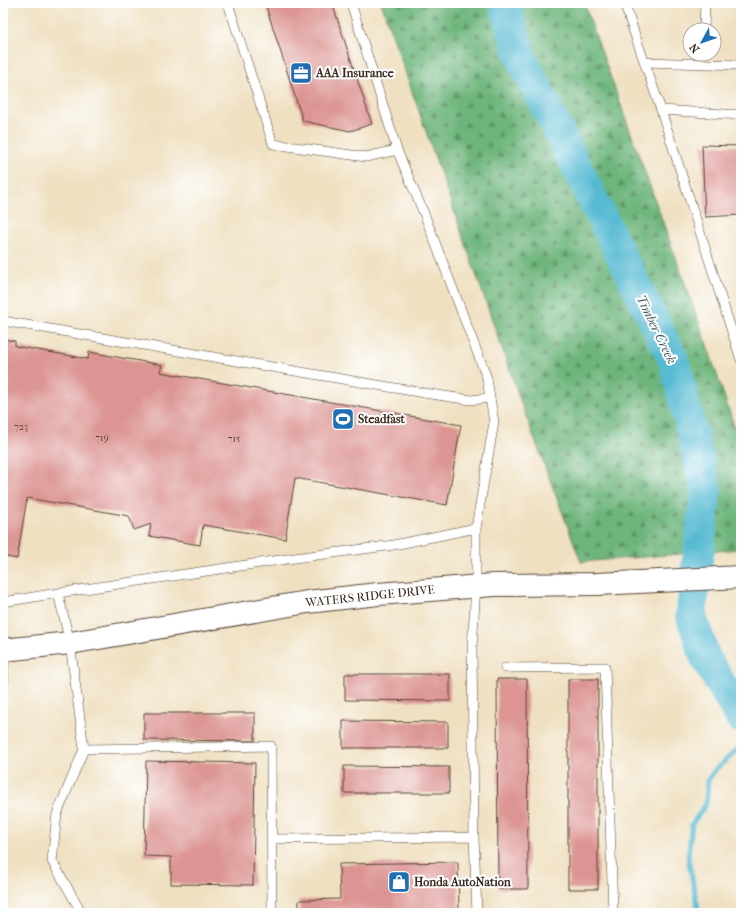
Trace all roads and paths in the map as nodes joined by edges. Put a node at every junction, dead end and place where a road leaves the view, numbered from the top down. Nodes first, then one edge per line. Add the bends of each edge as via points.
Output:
1 (228, 3) edge
2 (351, 3) edge
3 (624, 3) edge
4 (705, 3) edge
5 (704, 22) edge
6 (682, 59) edge
7 (644, 62) junction
8 (722, 62) edge
9 (741, 65) edge
10 (661, 110) junction
11 (741, 115) edge
12 (397, 150) junction
13 (3, 321) edge
14 (741, 360) edge
15 (490, 398) junction
16 (476, 528) junction
17 (741, 577) edge
18 (476, 586) junction
19 (58, 593) junction
20 (3, 602) edge
21 (70, 643) junction
22 (4, 650) edge
23 (505, 668) dead end
24 (3, 687) edge
25 (84, 749) junction
26 (474, 837) junction
27 (272, 839) junction
28 (82, 913) edge
29 (272, 913) edge
30 (477, 913) edge
31 (613, 913) edge

1 - 12 lane via 273,144 366,157
2 - 12 lane
3 - 7 lane
4 - 5 lane
6 - 7 lane
7 - 10 lane
8 - 9 lane
10 - 11 lane
10 - 14 lane
12 - 15 lane via 487,378
13 - 15 lane via 424,393 471,400
15 - 16 lane via 494,422
16 - 18 lane
16 - 19 lane via 394,545
17 - 18 street, WATERS RIDGE DRIVE via 597,584
18 - 21 street, WATERS RIDGE DRIVE via 307,602
18 - 26 lane via 472,648
19 - 20 lane
19 - 21 lane
21 - 22 street, WATERS RIDGE DRIVE
21 - 25 lane
22 - 24 lane
23 - 31 lane via 605,667
25 - 27 lane via 271,746
25 - 28 lane via 57,814 52,861
26 - 27 lane
26 - 30 lane
27 - 29 lane

